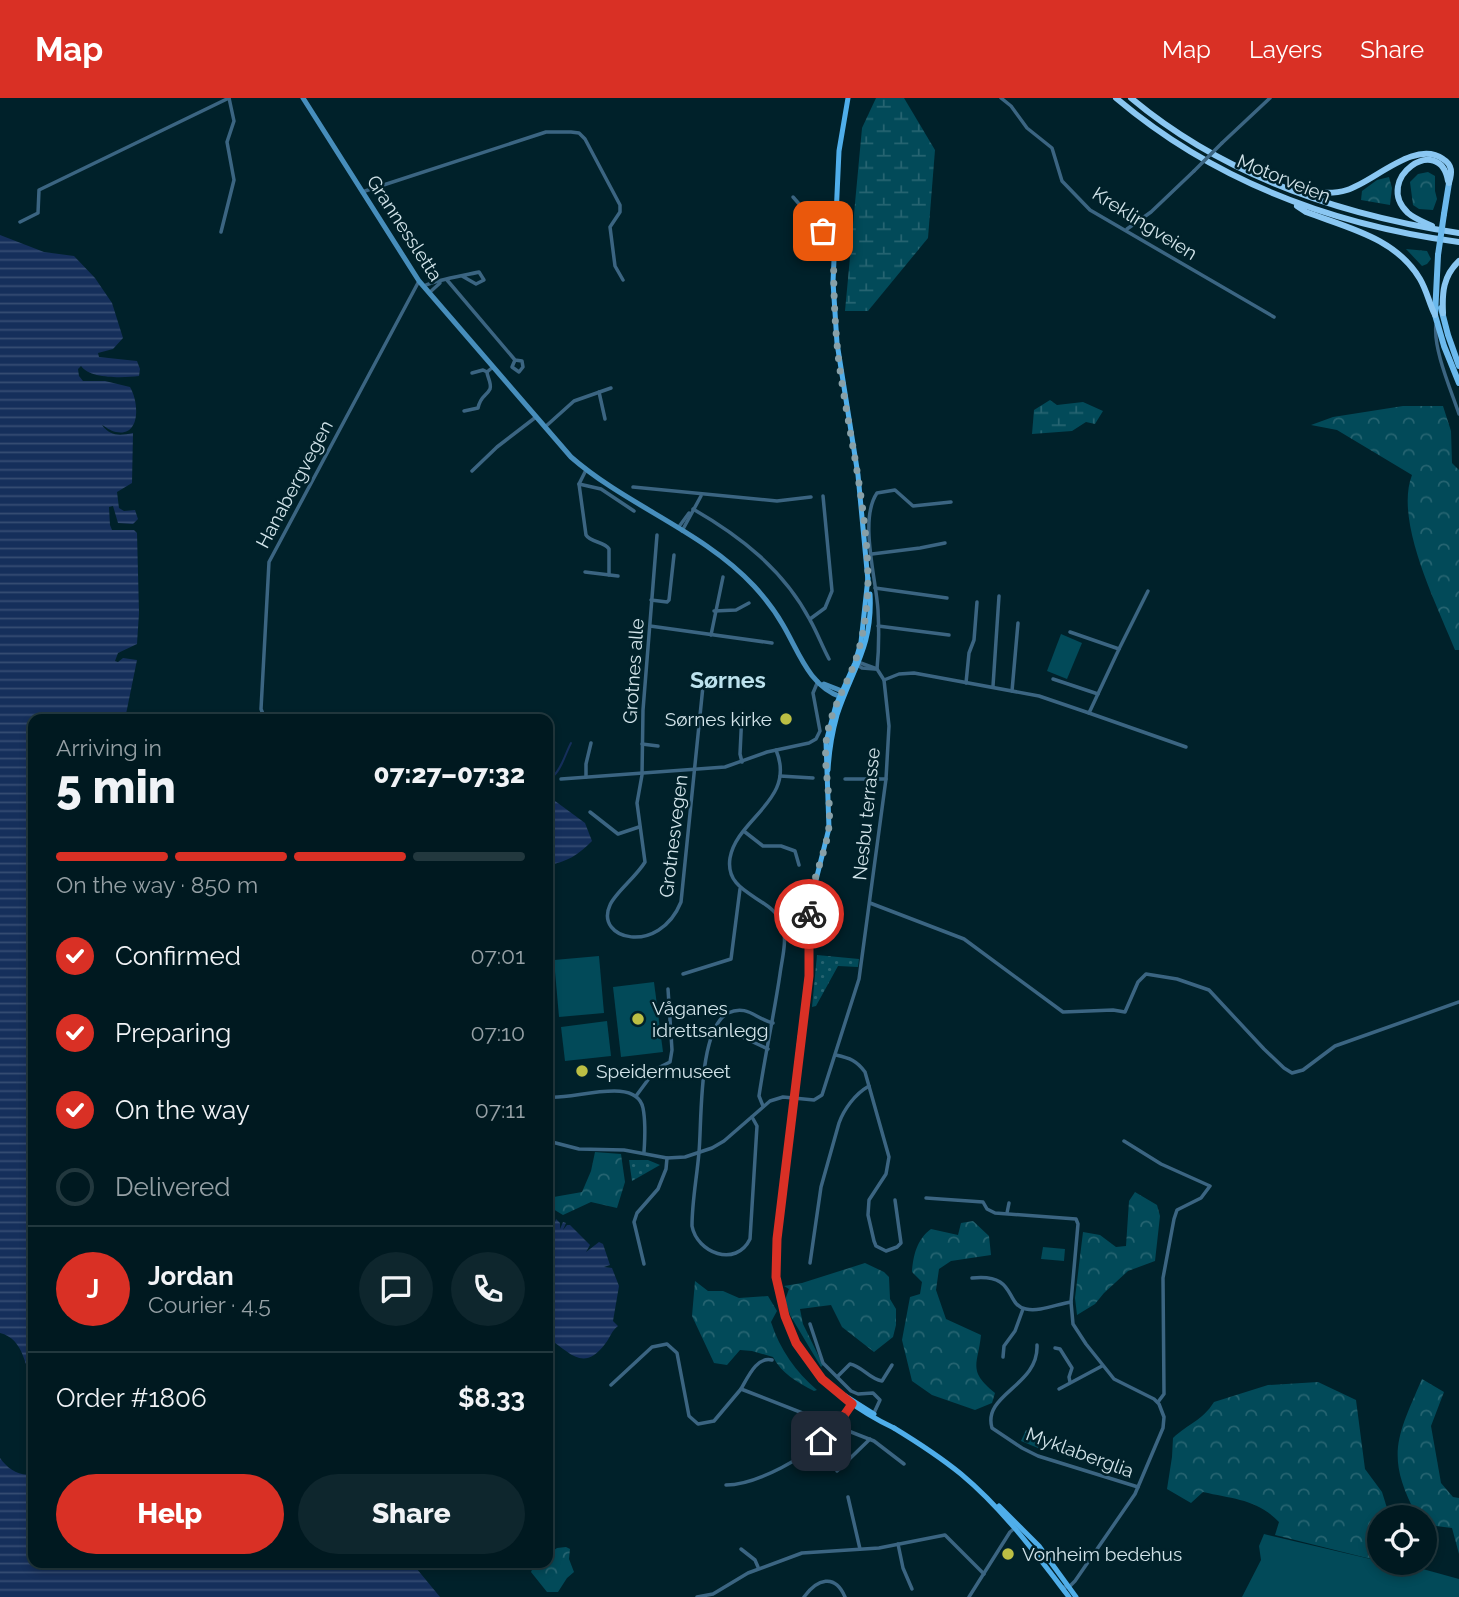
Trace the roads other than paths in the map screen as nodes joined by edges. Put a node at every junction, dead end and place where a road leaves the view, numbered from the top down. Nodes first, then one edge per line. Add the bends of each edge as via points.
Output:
1 (229, 98) edge
2 (303, 98) edge
3 (848, 98) edge
4 (1000, 98) edge
5 (1116, 98) edge
6 (1131, 98) edge
7 (1270, 98) edge
8 (1448, 183) junction
9 (1284, 188) junction
10 (362, 192) junction
11 (793, 197) dead end
12 (1290, 201) junction
13 (20, 222) dead end
14 (1438, 229) junction
15 (1127, 230) junction
16 (222, 232) dead end
17 (1459, 233) edge
18 (834, 235) junction
19 (1459, 242) edge
20 (1459, 261) edge
21 (463, 276) junction
22 (447, 280) junction
23 (419, 281) junction
24 (623, 281) dead end
25 (442, 282) junction
26 (424, 286) junction
27 (429, 293) junction
28 (1438, 314) junction
29 (1274, 317) dead end
30 (1436, 323) junction
31 (515, 360) dead end
32 (1459, 366) edge
33 (493, 367) junction
34 (487, 372) junction
35 (472, 373) dead end
36 (1459, 383) edge
37 (611, 388) dead end
38 (599, 392) junction
39 (464, 411) dead end
40 (1459, 414) edge
41 (536, 417) junction
42 (605, 419) dead end
43 (545, 428) junction
44 (586, 470) junction
45 (472, 471) dead end
46 (579, 484) junction
47 (633, 487) dead end
48 (701, 495) junction
49 (823, 496) dead end
50 (811, 497) dead end
51 (951, 502) dead end
52 (693, 509) junction
53 (634, 511) dead end
54 (680, 530) junction
55 (657, 536) dead end
56 (945, 543) dead end
57 (872, 554) junction
58 (674, 555) dead end
59 (585, 572) dead end
60 (609, 575) junction
61 (618, 576) dead end
62 (723, 577) dead end
63 (876, 588) junction
64 (1148, 590) dead end
65 (999, 596) dead end
66 (947, 598) dead end
67 (651, 600) junction
68 (977, 602) dead end
69 (749, 603) dead end
70 (714, 611) junction
71 (810, 619) junction
72 (1018, 623) dead end
73 (650, 626) junction
74 (878, 626) junction
75 (1070, 632) dead end
76 (711, 635) junction
77 (949, 635) dead end
78 (772, 643) dead end
79 (1119, 649) junction
80 (829, 659) dead end
81 (858, 664) junction
82 (877, 669) junction
83 (1053, 679) dead end
84 (884, 680) junction
85 (820, 682) junction
86 (966, 683) junction
87 (703, 686) dead end
88 (993, 686) junction
89 (1012, 691) junction
90 (1098, 694) junction
91 (841, 695) junction
92 (742, 712) dead end
93 (1089, 713) junction
94 (263, 714) edge
95 (591, 743) dead end
96 (642, 744) junction
97 (658, 746) dead end
98 (1186, 747) dead end
99 (776, 750) junction
100 (742, 762) junction
101 (695, 771) junction
102 (642, 775) junction
103 (780, 776) junction
104 (586, 777) junction
105 (813, 778) dead end
106 (561, 779) dead end
107 (845, 779) dead end
108 (886, 779) junction
109 (590, 812) dead end
110 (639, 827) junction
111 (745, 832) junction
112 (799, 865) dead end
113 (740, 889) junction
114 (870, 903) junction
115 (683, 974) dead end
116 (668, 989) dead end
117 (1459, 1002) edge
118 (773, 1023) junction
119 (738, 1035) dead end
120 (768, 1049) junction
121 (836, 1055) junction
122 (869, 1086) junction
123 (636, 1096) junction
124 (553, 1097) edge
125 (793, 1098) junction
126 (763, 1106) junction
127 (752, 1117) junction
128 (1124, 1141) dead end
129 (553, 1143) edge
130 (645, 1152) junction
131 (699, 1153) junction
132 (667, 1158) junction
133 (926, 1198) dead end
134 (895, 1200) dead end
135 (1009, 1203) dead end
136 (1007, 1213) junction
137 (810, 1263) dead end
138 (644, 1264) dead end
139 (972, 1278) dead end
140 (1071, 1302) junction
141 (1023, 1309) junction
142 (810, 1324) dead end
143 (1037, 1345) dead end
144 (1055, 1348) dead end
145 (1003, 1357) dead end
146 (772, 1360) dead end
147 (892, 1365) dead end
148 (1102, 1366) junction
149 (838, 1376) junction
150 (1070, 1382) junction
151 (611, 1385) dead end
152 (741, 1389) junction
153 (1059, 1389) dead end
154 (1158, 1402) junction
155 (853, 1403) junction
156 (874, 1413) junction
157 (836, 1427) junction
158 (894, 1428) junction
159 (870, 1439) junction
160 (904, 1464) dead end
161 (837, 1472) dead end
162 (726, 1485) dead end
163 (1138, 1487) junction
164 (848, 1497) dead end
165 (1018, 1529) junction
166 (898, 1544) junction
167 (741, 1549) dead end
168 (860, 1549) junction
169 (759, 1568) junction
170 (984, 1574) junction
171 (1066, 1586) junction
172 (912, 1589) dead end
173 (697, 1597) edge
174 (804, 1597) edge
175 (845, 1597) edge
176 (969, 1597) edge
177 (1069, 1597) edge
178 (1076, 1597) edge

1 - 13 street via 39,190 38,213
1 - 16 street via 234,121 226,139 233,187
2 - 10 main road, Grannessletta
3 - 18 main road via 839,151
4 - 15 street, Kreklingveien via 1054,149 1060,178 1069,189 1090,210
5 - 12 highway, Motorveien via 1192,154
6 - 9 highway, Motorveien via 1210,153
7 - 15 street, bridge
8 - 9 highway via 1448,163 1436,155 1422,154 1399,161 1345,191
8 - 14 highway via 1443,166 1427,160 1410,167 1398,187 1407,211
8 - 28 highway, bridge via 1438,256
9 - 14 highway, Motorveien via 1354,212
10 - 23 main road, Grannessletta
10 - 24 street via 524,138 554,131 579,133 620,205 610,227 615,266
11 - 18 street via 823,231
12 - 19 highway, Motorveien via 1370,225
12 - 28 highway via 1395,250 1419,277
14 - 17 highway, Motorveien
15 - 29 street, Kreklingveien
18 - 81 main road via 837,343 860,490 868,579
20 - 28 highway via 1444,285
21 - 21 street via 476,284 484,280 479,272
21 - 22 street
22 - 25 street
22 - 31 street
23 - 26 main road, Grannessletta
23 - 94 street, Hanabergvegen via 269,562
25 - 26 street
25 - 27 street
26 - 27 main road, Grannessletta
27 - 33 main road, Grannessletta
28 - 30 highway
28 - 32 highway
30 - 36 highway
30 - 40 street
33 - 34 street
33 - 41 main road, Grannessletta
34 - 35 street
34 - 39 street via 489,390 480,398 478,408
37 - 38 street
38 - 42 street
38 - 43 street via 574,401
41 - 43 main road, Grannessletta
41 - 45 street
43 - 44 main road, Grannessletta
44 - 46 street
44 - 54 main road, Grannessletta
46 - 53 street via 601,489
46 - 60 street via 586,536 610,549
47 - 48 street
48 - 50 street via 777,500
48 - 52 street
49 - 71 street via 832,591 825,608
51 - 57 street via 913,506 897,491 877,493 869,515
52 - 54 street
52 - 71 street via 761,556
54 - 85 main road, Grannessletta via 752,584 778,617 805,669
55 - 67 street, Grotnes alle
56 - 57 street
57 - 63 street
58 - 67 street, Grotnes alle via 669,600
59 - 60 street
60 - 61 street
62 - 70 street
63 - 66 street
63 - 74 street
64 - 79 street
65 - 88 street
67 - 73 street, Grotnes alle
68 - 86 street
69 - 70 street via 736,610
70 - 76 street
71 - 80 street
72 - 89 street
73 - 76 street
73 - 96 street, Grotnes alle
74 - 77 street
74 - 82 street
75 - 79 street
76 - 78 street
79 - 90 street
81 - 82 street
81 - 91 main road
82 - 84 street, Nesbu terrasse
83 - 90 street
84 - 86 street via 905,672
84 - 108 street, Nesbu terrasse via 889,726
85 - 91 main road
85 - 99 street via 813,692 818,736 810,743
86 - 88 street
87 - 101 street, Grotnesvegen
88 - 89 street
89 - 93 street
90 - 93 street
91 - 125 main road via 831,741 829,828 809,908 809,976
92 - 100 street
93 - 98 street
95 - 104 street
96 - 97 street, Grotnes alle
96 - 102 street, Grotnes alle
99 - 100 street
99 - 103 street
100 - 101 street
101 - 102 street
101 - 110 street, Grotnesvegen via 677,913 663,928 629,938 613,928 608,912 610,903 645,862
102 - 104 street
102 - 110 street, Grotnesvegen
103 - 105 street
103 - 111 street via 774,794
104 - 106 street
107 - 108 street
108 - 114 street, Nesbu terrasse
109 - 110 street via 618,834
111 - 112 street via 763,846 795,851
111 - 113 street via 730,859
113 - 115 street via 732,959
113 - 118 street via 769,907 783,926
114 - 117 street via 964,939 1063,1012 1125,1012 1146,974 1206,988 1292,1073 1335,1045
114 - 121 street, Nesbu terrasse via 859,979
116 - 123 street via 670,1062 656,1069
118 - 120 street
118 - 131 street via 736,1010 716,1027 702,1086
119 - 120 street
120 - 126 street via 759,1096
121 - 122 street via 859,1064
121 - 125 street, Nesbu terrasse via 822,1096
122 - 134 street via 890,1157 886,1174 869,1200 876,1247 886,1251 901,1243
122 - 137 street via 859,1093 839,1124 821,1187
123 - 124 street via 606,1091
123 - 130 street via 643,1107
125 - 126 street
125 - 155 main road via 777,1239 779,1297 796,1343 813,1367
126 - 127 street
127 - 131 street via 724,1141
127 - 131 street via 757,1126 750,1239 735,1253 713,1253 694,1236
128 - 154 street via 1210,1186 1201,1198 1177,1210 1174,1219 1163,1279 1164,1394
129 - 130 street
130 - 132 street
131 - 132 street
132 - 138 street via 658,1189 634,1222
133 - 136 street via 983,1202 990,1211
135 - 136 street
136 - 140 street via 1073,1218 1078,1224
139 - 141 street via 1001,1282
140 - 141 street
140 - 148 street via 1077,1332
141 - 145 street
142 - 149 street via 823,1363
143 - 163 street, Myklaberglia via 1036,1359 1025,1379 992,1411 992,1428 1038,1456
144 - 150 street via 1070,1364
146 - 152 street via 760,1361
147 - 149 street via 882,1381 850,1364
148 - 150 street
148 - 154 street via 1121,1384
149 - 156 street via 851,1391 878,1397
150 - 153 street
151 - 152 street via 652,1347 663,1344 677,1353 687,1409 698,1424 714,1421
152 - 157 street
154 - 163 street via 1163,1428
155 - 156 main road
155 - 157 street
155 - 158 main road
156 - 158 main road
157 - 159 street
157 - 162 street via 768,1476
158 - 165 main road via 944,1462
159 - 160 street
159 - 161 street
163 - 171 street via 1078,1576
164 - 168 street
165 - 170 street
165 - 171 main road via 1039,1546
166 - 168 street
166 - 170 street via 945,1535
166 - 172 street
167 - 169 street
168 - 169 street via 802,1553
169 - 173 street via 713,1594
170 - 176 street
171 - 177 main road
171 - 178 main road
174 - 175 street via 813,1586 826,1581 837,1585

